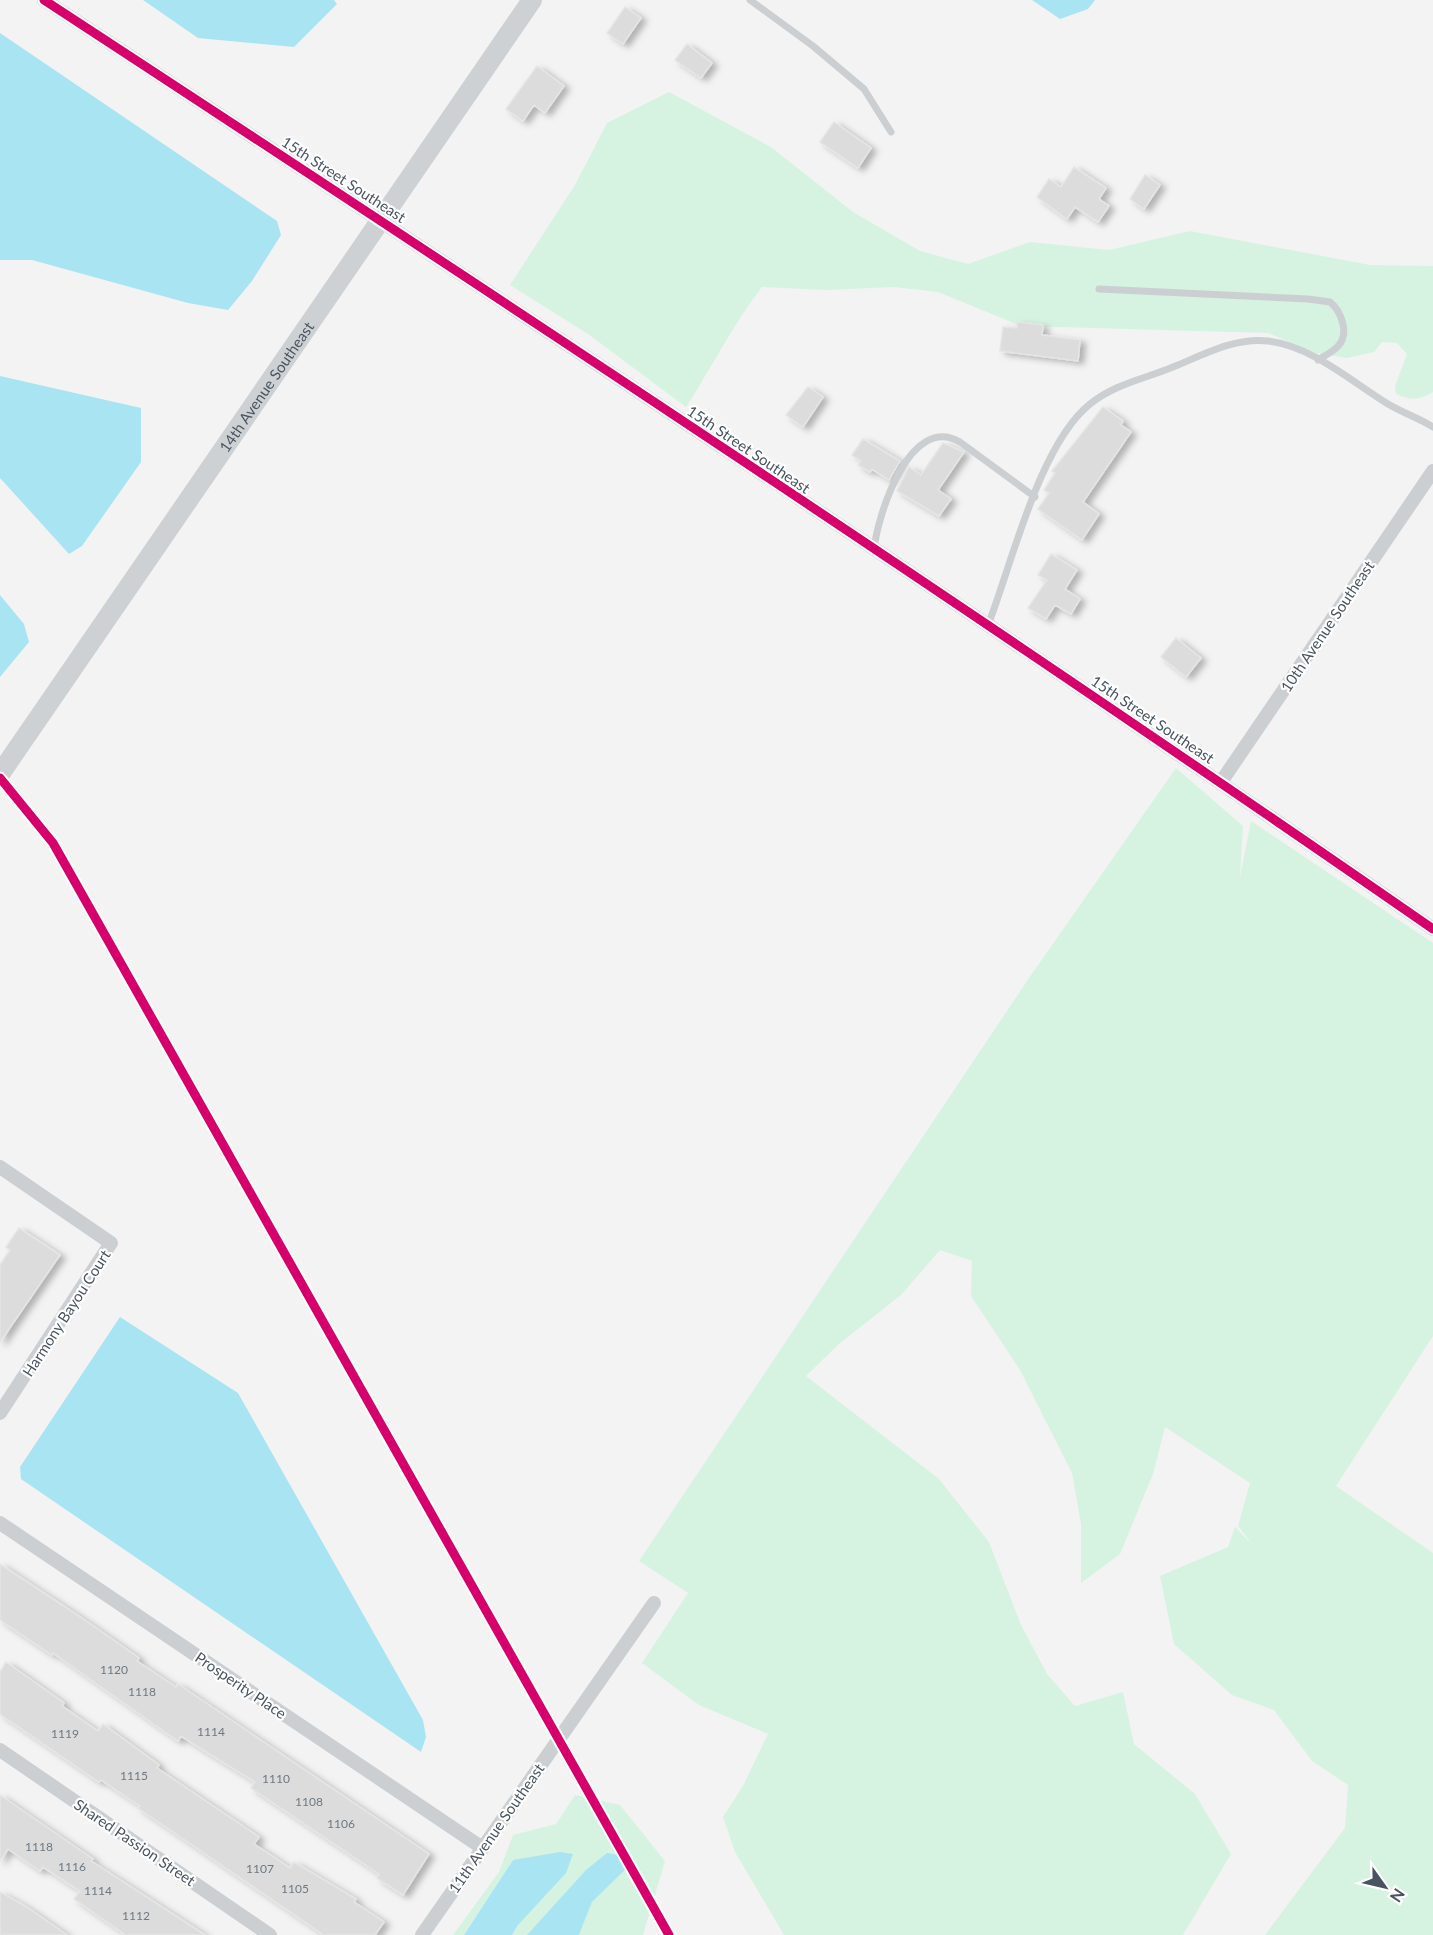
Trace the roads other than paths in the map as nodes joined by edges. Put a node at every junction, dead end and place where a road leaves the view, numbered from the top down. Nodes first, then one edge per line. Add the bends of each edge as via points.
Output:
1 (44, 0) edge
2 (532, 0) edge
3 (750, 0) edge
4 (891, 132) dead end
5 (381, 221) junction
6 (1099, 289) dead end
7 (1318, 360) junction
8 (1433, 427) edge
9 (1433, 471) edge
10 (1035, 497) junction
11 (874, 550) junction
12 (988, 627) junction
13 (0, 774) edge
14 (1221, 782) junction
15 (1433, 929) edge
16 (0, 1167) edge
17 (0, 1413) edge
18 (0, 1523) edge
19 (654, 1603) dead end
20 (0, 1750) edge
21 (481, 1848) junction
22 (270, 1935) edge
23 (422, 1935) edge

1 - 5 street, 15th Street Southeast
2 - 5 street, 14th Avenue Southeast
3 - 4 lane via 864,89
5 - 11 street, 15th Street Southeast
5 - 13 street, 14th Avenue Southeast
6 - 7 lane via 1330,302 1342,318 1343,335 1337,348
7 - 8 lane
7 - 10 lane via 1302,350 1269,341 1242,342 1116,387 1089,404 1067,428
9 - 14 street, 10th Avenue Southeast
10 - 11 lane via 960,442 940,435 910,455 884,502
10 - 12 lane
11 - 12 street, 15th Street Southeast
12 - 14 street, 15th Street Southeast
14 - 15 street, 15th Street Southeast
16 - 17 street, Harmony Bayou Court via 111,1244
18 - 21 street, Prosperity Place
19 - 21 street, 11th Avenue Southeast
20 - 22 street, Shared Passion Street
21 - 23 street, 11th Avenue Southeast

